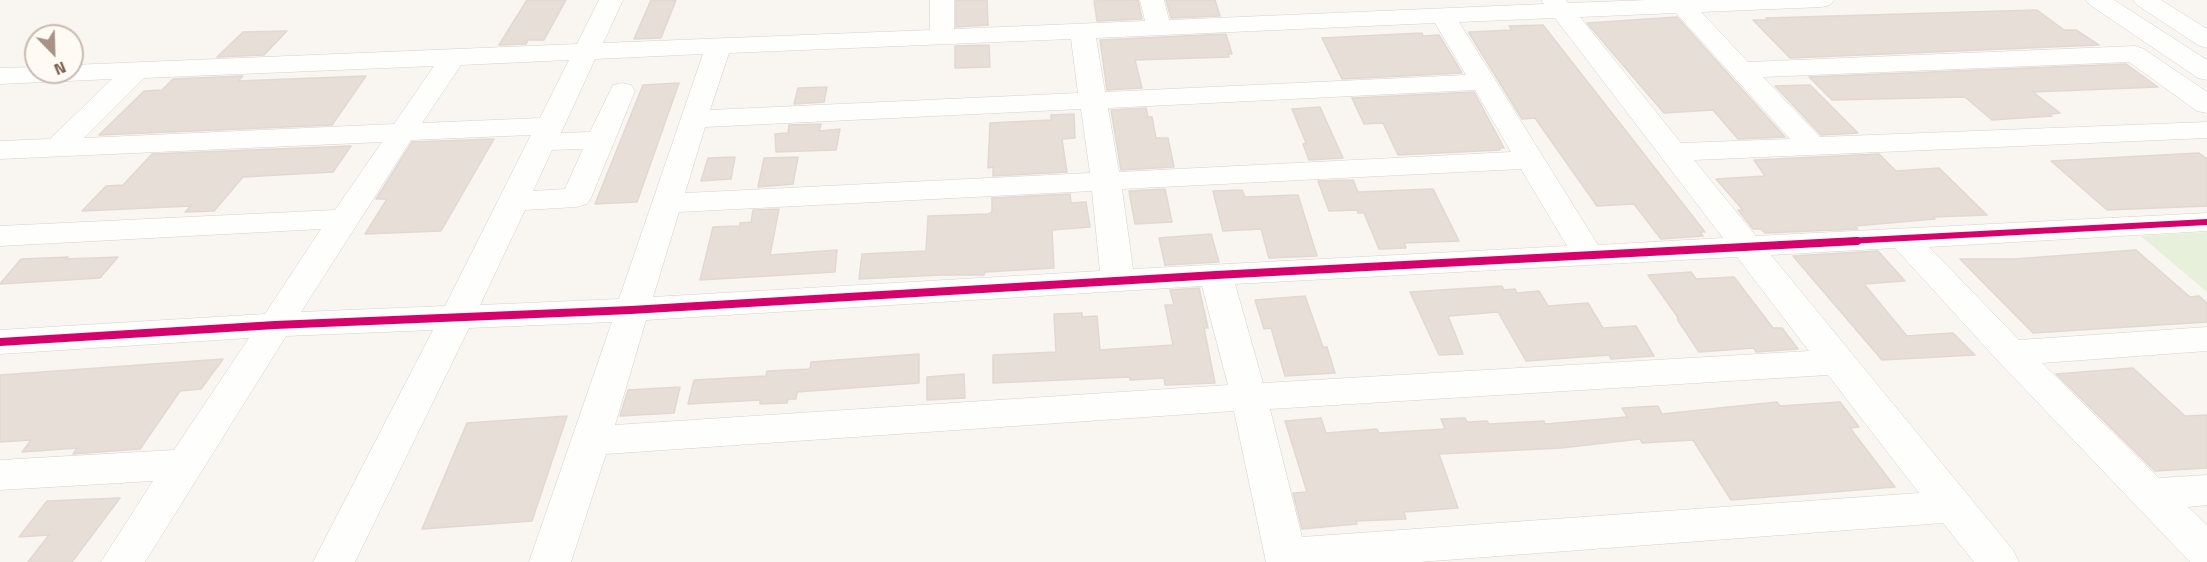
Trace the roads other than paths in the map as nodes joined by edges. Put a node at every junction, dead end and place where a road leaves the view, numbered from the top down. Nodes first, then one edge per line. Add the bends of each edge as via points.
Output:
1 (610, 0) edge
2 (942, 0) edge
3 (1152, 0) edge
4 (1822, 0) edge
5 (2098, 0) edge
6 (2145, 0) edge
7 (1557, 6) edge
8 (1682, 6) junction
9 (1443, 16) junction
10 (1160, 27) junction
11 (1082, 30) junction
12 (942, 36) junction
13 (2207, 40) edge
14 (719, 46) junction
15 (585, 52) junction
16 (452, 58) junction
17 (136, 70) junction
18 (1743, 70) junction
19 (2207, 72) edge
20 (0, 76) edge
21 (1484, 82) junction
22 (622, 90) dead end
23 (1092, 101) junction
24 (2207, 105) edge
25 (693, 119) junction
26 (404, 130) junction
27 (2207, 130) edge
28 (545, 134) junction
29 (601, 140) junction
30 (58, 147) junction
31 (1813, 147) junction
32 (0, 150) edge
33 (1674, 152) junction
34 (1529, 160) junction
35 (1106, 182) junction
36 (512, 201) junction
37 (667, 203) junction
38 (344, 219) junction
39 (2207, 222) edge
40 (0, 236) edge
41 (1904, 238) junction
42 (1748, 248) junction
43 (1588, 255) junction
44 (1216, 275) junction
45 (1118, 281) junction
46 (631, 309) junction
47 (456, 317) junction
48 (275, 325) junction
49 (2207, 339) edge
50 (0, 342) edge
51 (2011, 353) junction
52 (1837, 362) junction
53 (1249, 396) junction
54 (591, 441) junction
55 (185, 464) junction
56 (0, 475) edge
57 (2207, 490) edge
58 (2151, 494) junction
59 (1954, 506) junction
60 (2207, 552) edge
61 (1286, 558) edge
62 (123, 562) edge
63 (334, 562) edge
64 (550, 562) edge
65 (1998, 562) edge

1 - 15 street
2 - 12 street
3 - 10 street
4 - 8 street
5 - 19 street
6 - 13 street
7 - 8 street
7 - 9 street
7 - 33 street
8 - 18 street
9 - 10 street
9 - 21 street
10 - 11 street
11 - 12 street
11 - 23 street
12 - 14 street
14 - 15 street
14 - 25 street
15 - 16 street
15 - 28 street
16 - 17 street
16 - 26 street
17 - 20 street
17 - 30 street
18 - 24 street via 2135,54
18 - 31 street
21 - 23 street
21 - 34 street
22 - 29 street
23 - 25 street
23 - 35 street
25 - 37 street
26 - 28 street
26 - 30 street
26 - 38 street
27 - 31 street
28 - 29 street
28 - 36 street
29 - 36 street via 576,198
30 - 32 street
31 - 33 street
33 - 42 street
34 - 35 street
34 - 43 street
35 - 37 street
35 - 45 street
36 - 47 street
37 - 46 street
38 - 40 street
38 - 48 street
39 - 41 street
41 - 42 street
41 - 51 street
42 - 43 street
42 - 52 street
43 - 44 street
44 - 45 street
44 - 53 street
45 - 46 street
46 - 47 street
46 - 54 street
47 - 48 street
47 - 63 street
48 - 50 street
48 - 55 street
49 - 51 street
51 - 58 street
52 - 53 street
52 - 59 street
53 - 54 street
53 - 61 street
54 - 64 street
55 - 56 street
55 - 62 street
57 - 58 street
58 - 60 street
59 - 61 street
59 - 65 street

